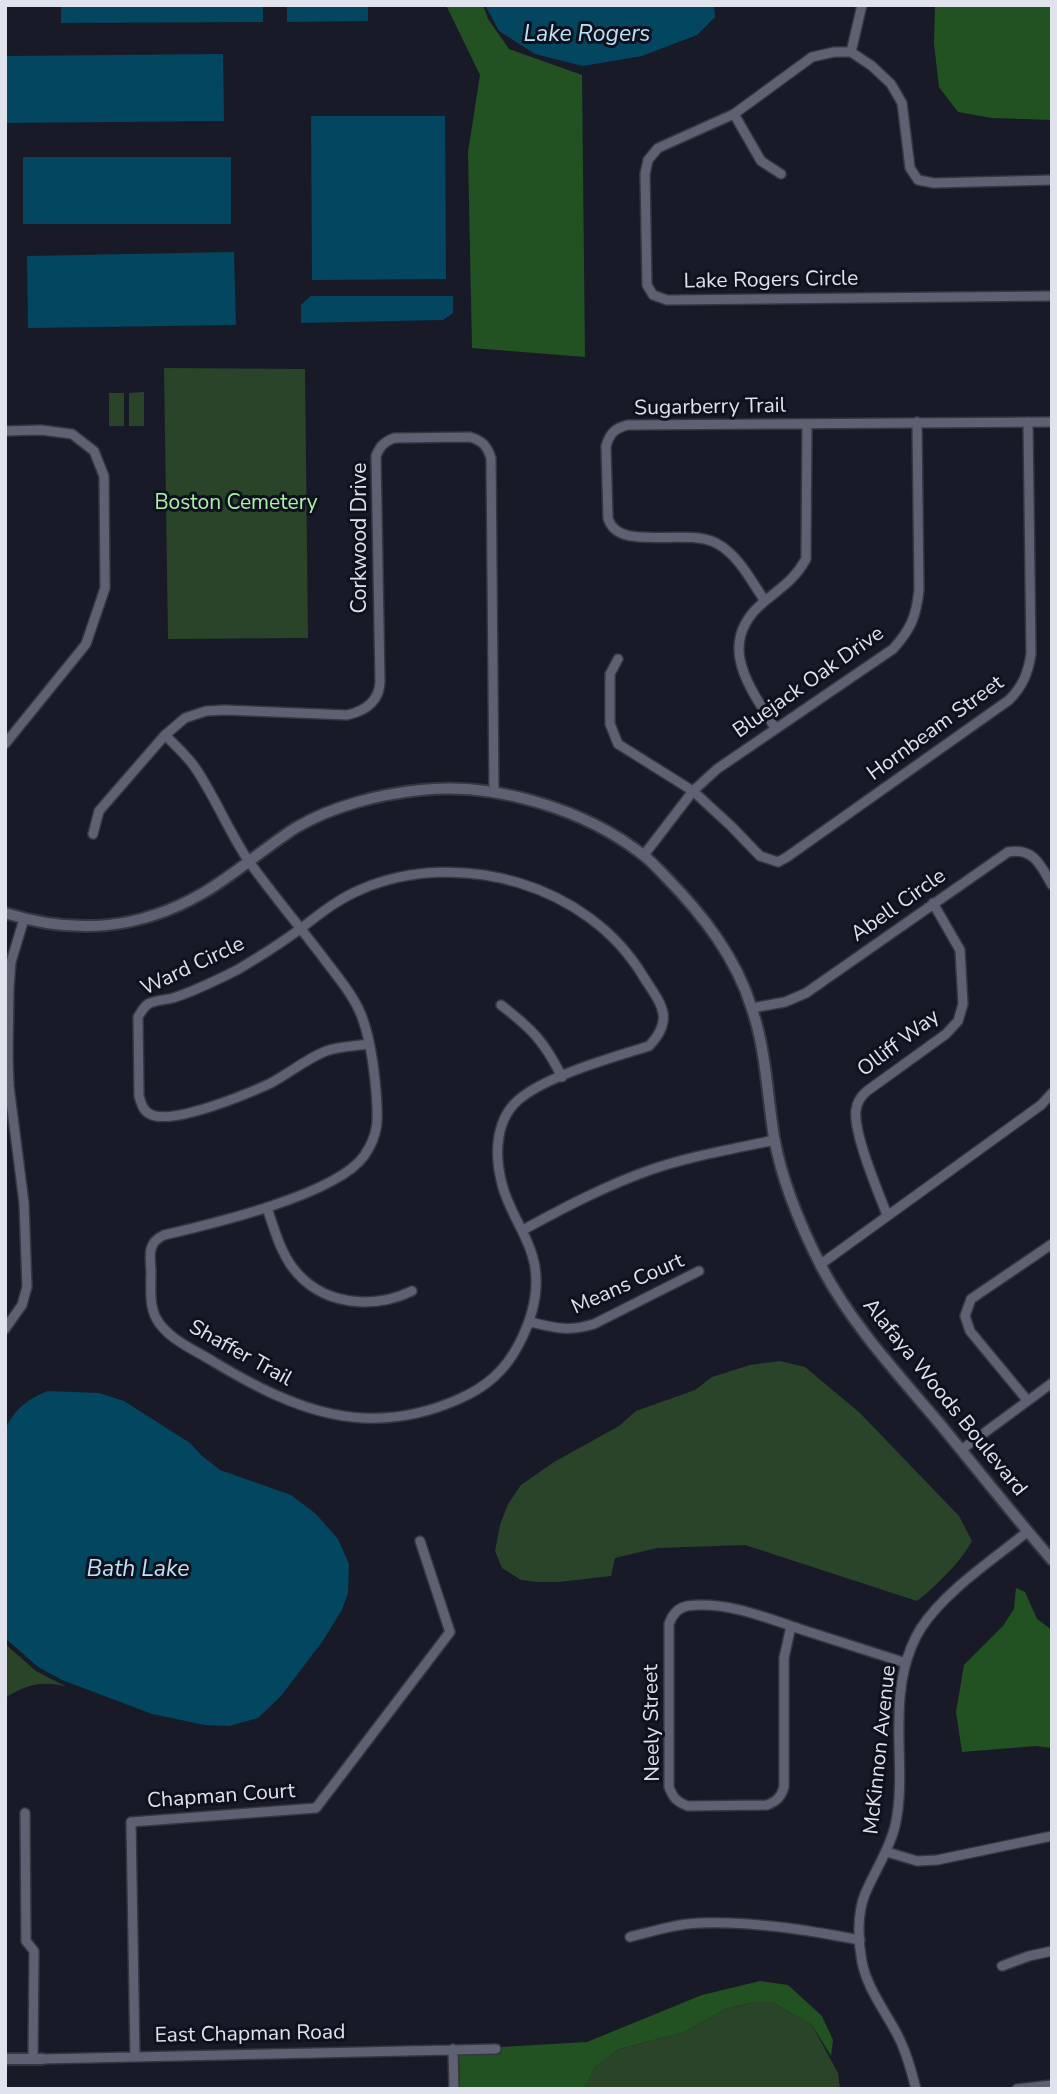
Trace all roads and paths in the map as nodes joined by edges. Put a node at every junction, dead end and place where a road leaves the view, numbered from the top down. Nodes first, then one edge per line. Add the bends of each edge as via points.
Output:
1 (862, 5) edge
2 (851, 52) junction
3 (734, 114) junction
4 (781, 174) dead end
5 (1052, 180) edge
6 (1052, 296) edge
7 (917, 422) junction
8 (1028, 422) junction
9 (1052, 422) edge
10 (807, 424) junction
11 (5, 431) edge
12 (765, 601) junction
13 (618, 659) dead end
14 (775, 729) junction
15 (165, 735) junction
16 (5, 744) edge
17 (693, 791) junction
18 (494, 793) junction
19 (93, 834) dead end
20 (644, 855) junction
21 (249, 861) junction
22 (1052, 886) edge
23 (933, 903) junction
24 (5, 913) edge
25 (24, 919) junction
26 (301, 928) junction
27 (501, 1005) dead end
28 (752, 1008) junction
29 (369, 1044) junction
30 (562, 1077) junction
31 (1052, 1093) edge
32 (775, 1140) junction
33 (267, 1208) junction
34 (887, 1215) junction
35 (523, 1230) junction
36 (1052, 1244) edge
37 (821, 1264) junction
38 (699, 1271) dead end
39 (412, 1291) dead end
40 (530, 1322) junction
41 (5, 1329) edge
42 (1052, 1383) edge
43 (1027, 1400) junction
44 (961, 1450) junction
45 (1027, 1532) junction
46 (420, 1541) dead end
47 (1052, 1560) edge
48 (792, 1626) junction
49 (906, 1663) junction
50 (25, 1813) dead end
51 (1052, 1836) edge
52 (887, 1852) junction
53 (630, 1937) dead end
54 (860, 1940) junction
55 (1052, 1951) edge
56 (1002, 1966) dead end
57 (453, 2049) junction
58 (496, 2049) dead end
59 (135, 2057) junction
60 (5, 2059) edge
61 (38, 2059) junction
62 (1052, 2085) edge
63 (454, 2089) edge
64 (916, 2089) edge
65 (1017, 2089) edge

1 - 2 street
2 - 3 street, Lake Rogers Circle via 811,57
2 - 5 street via 891,84 902,103 911,168 918,180
3 - 4 street via 761,162
3 - 6 street, Lake Rogers Circle via 658,148 648,160 647,285 653,295 667,300
7 - 8 street, Sugarberry Trail
7 - 10 street, Sugarberry Trail
7 - 14 street, Bluejack Oak Drive via 919,590 907,633 893,649
8 - 9 street, Sugarberry Trail
8 - 17 street, Hornbeam Street via 1031,654 1021,689 778,862 760,856
10 - 12 street via 806,559 798,574
10 - 12 street, Sugarberry Trail via 628,425 609,435 606,446 610,527 630,538 689,536 714,542 735,557
11 - 16 street via 72,434 94,451 103,475 105,588 86,644
12 - 14 street via 745,624 738,650 747,684
13 - 17 street via 610,674 613,735 625,750
14 - 17 street, Bluejack Oak Drive
15 - 18 street, Corkwood Drive via 185,718 206,711 347,715 372,704 380,682 376,456 379,448 394,438 470,437 481,440 491,458
15 - 19 street, Corkwood Drive via 99,811
15 - 21 street, Shaffer Trail via 194,766
17 - 20 street, Bluejack Oak Drive
18 - 20 street, Alafaya Woods Boulevard via 565,811
18 - 21 street, Alafaya Woods Boulevard via 448,788 357,803 300,825
20 - 28 street, Alafaya Woods Boulevard via 699,912 732,961
21 - 25 street, Alafaya Woods Boulevard via 203,893 128,923 80,928
21 - 26 street, Shaffer Trail
22 - 23 street, Abell Circle via 1037,859 1017,850
23 - 28 street, Abell Circle via 806,993
23 - 34 street, Olliff Way via 960,950 963,1004 958,1021 861,1096 856,1107 867,1162
24 - 25 street, Alafaya Woods Boulevard
25 - 41 street via 11,962 8,1057 24,1203 27,1287 22,1305
26 - 29 street, Shaffer Trail via 350,994 364,1020
26 - 29 street, Ward Circle via 238,969 142,1009 138,1017 143,1109 163,1118 214,1106 269,1084 324,1052
26 - 30 street, Shaffer Trail via 331,904 362,888 425,873 466,872 502,878 539,889 572,906 607,933 639,969 663,1008 664,1022 649,1046
27 - 30 street via 533,1030
28 - 32 street, Alafaya Woods Boulevard
29 - 33 street, Shaffer Trail via 379,1122 364,1157 331,1181
30 - 35 street, Shaffer Trail via 521,1097 499,1130 502,1185
31 - 34 street
32 - 35 street via 652,1169 588,1195
32 - 37 street, Alafaya Woods Boulevard via 785,1181
33 - 39 street via 292,1267 323,1293 350,1302 374,1303
33 - 40 street, Shaffer Trail via 155,1240 150,1248 152,1300 155,1317 176,1339 291,1403 326,1414 362,1418 402,1416 437,1407 487,1385 510,1361
34 - 37 street
35 - 40 street, Shaffer Trail via 535,1268
36 - 43 street via 971,1299 965,1316 970,1331
37 - 44 street, Alafaya Woods Boulevard via 861,1330
38 - 40 street, Means Court via 579,1329
42 - 43 street
43 - 44 street
44 - 45 street, Alafaya Woods Boulevard
45 - 47 street, Alafaya Woods Boulevard
45 - 49 street, McKinnon Avenue via 934,1612 921,1628
46 - 59 street, Chapman Court via 450,1632 316,1808 131,1822
48 - 48 street, Neely Street via 723,1606 687,1606 672,1616 669,1787 679,1803 767,1805 781,1795 784,1658
48 - 49 street, Neely Street
49 - 52 street, McKinnon Avenue via 900,1699 899,1796
50 - 61 street via 26,1941 34,1951
51 - 52 street via 937,1860 917,1861
52 - 54 street, McKinnon Avenue via 865,1895
53 - 54 street via 667,1927 729,1923
54 - 64 street, McKinnon Avenue via 870,1985 898,2036
55 - 56 street
57 - 58 street, East Chapman Road
57 - 59 street, East Chapman Road
57 - 63 street
59 - 61 street, East Chapman Road
60 - 61 street, East Chapman Road
62 - 65 street

